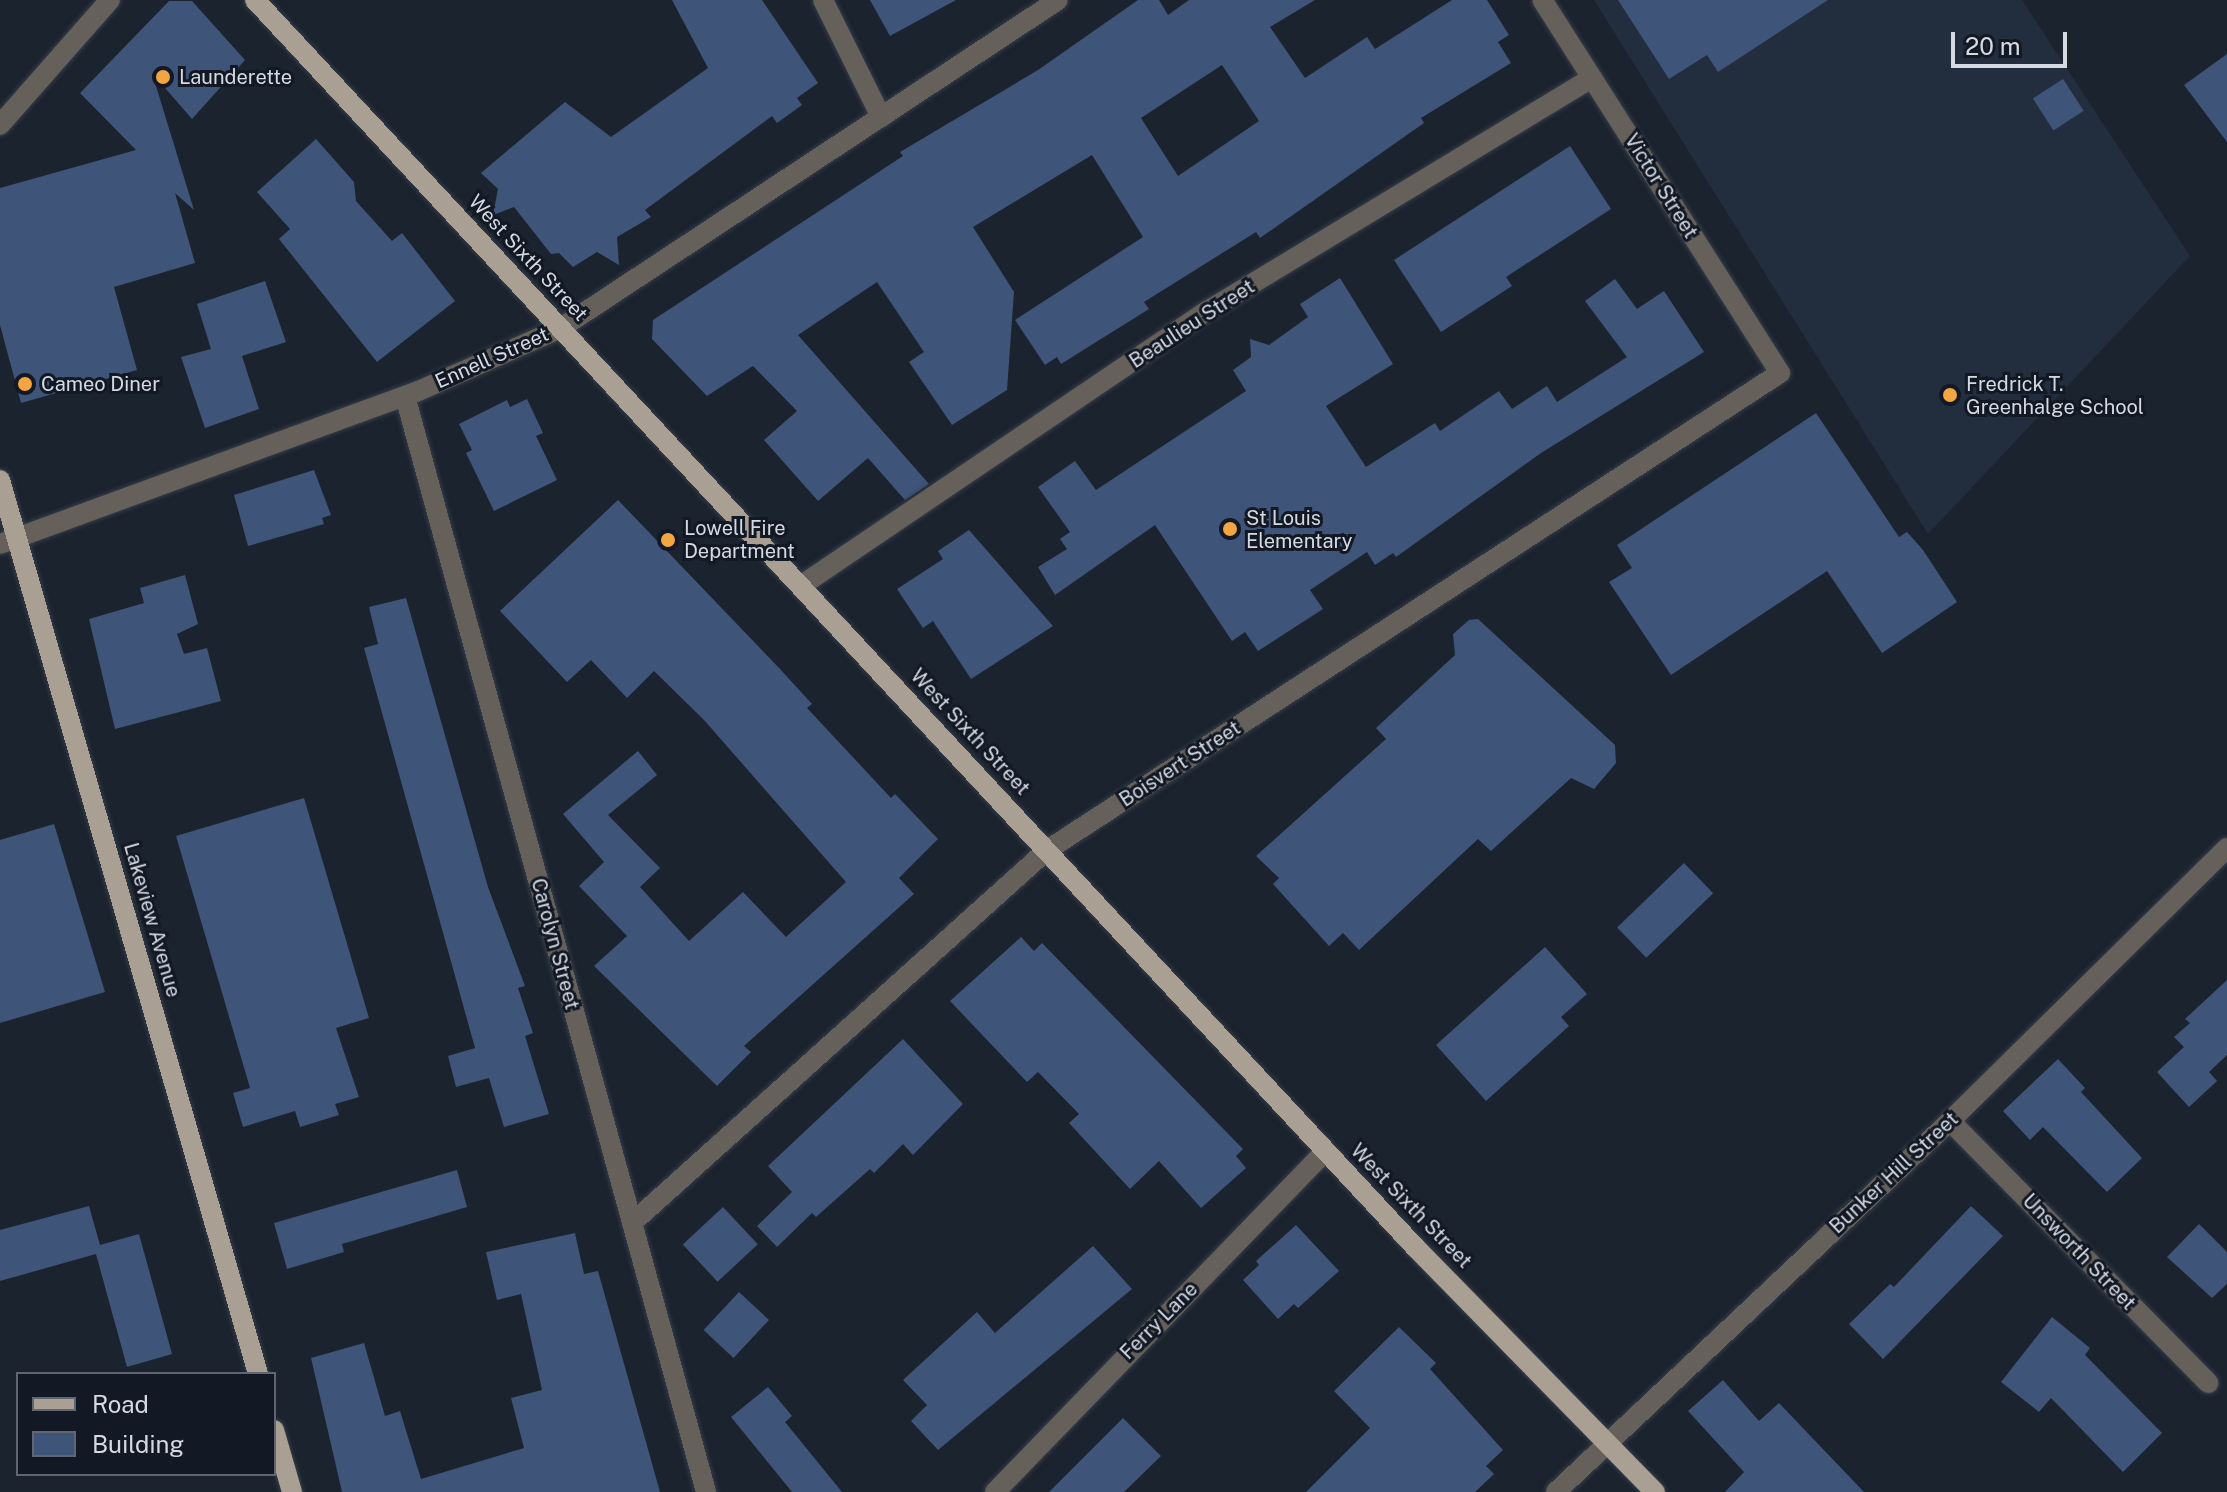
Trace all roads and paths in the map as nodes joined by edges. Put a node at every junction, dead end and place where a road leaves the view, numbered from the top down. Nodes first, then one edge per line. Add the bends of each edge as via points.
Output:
1 (110, 0) edge
2 (255, 0) edge
3 (823, 0) edge
4 (1058, 0) edge
5 (1542, 0) edge
6 (1592, 78) junction
7 (881, 117) junction
8 (0, 125) edge
9 (561, 328) junction
10 (1780, 373) joint
11 (405, 396) junction
12 (0, 480) edge
13 (8, 542) edge
14 (802, 585) junction
15 (2227, 848) edge
16 (1046, 851) junction
17 (1950, 1121) junction
18 (1326, 1151) junction
19 (632, 1223) junction
20 (257, 1372) edge
21 (2208, 1383) dead end
22 (276, 1437) edge
23 (1608, 1439) junction
24 (292, 1492) edge
25 (706, 1492) edge
26 (995, 1492) edge
27 (1556, 1492) edge
28 (1655, 1492) edge

1 - 8 street
2 - 9 main road, West Sixth Street
3 - 7 street
4 - 7 street, Ennell Street
5 - 6 street, Victor Street
6 - 10 street, Victor Street
6 - 14 street, Beaulieu Street via 1207,311
7 - 9 street, Ennell Street
9 - 11 street, Ennell Street
9 - 14 main road, West Sixth Street
10 - 16 street, Boisvert Street
11 - 13 street, Ennell Street
11 - 19 street, Carolyn Street
12 - 13 main road, Lakeview Avenue
13 - 20 main road, Lakeview Avenue
14 - 16 main road, West Sixth Street
15 - 17 street, Bunker Hill Street
16 - 18 main road, West Sixth Street
16 - 19 street, Boisvert Street
17 - 21 street, Unsworth Street
17 - 23 street, Bunker Hill Street
18 - 23 main road, West Sixth Street
18 - 26 street, Ferry Lane
19 - 25 street, Carolyn Street
22 - 24 main road
23 - 27 street, Bunker Hill Street
23 - 28 main road, West Sixth Street

